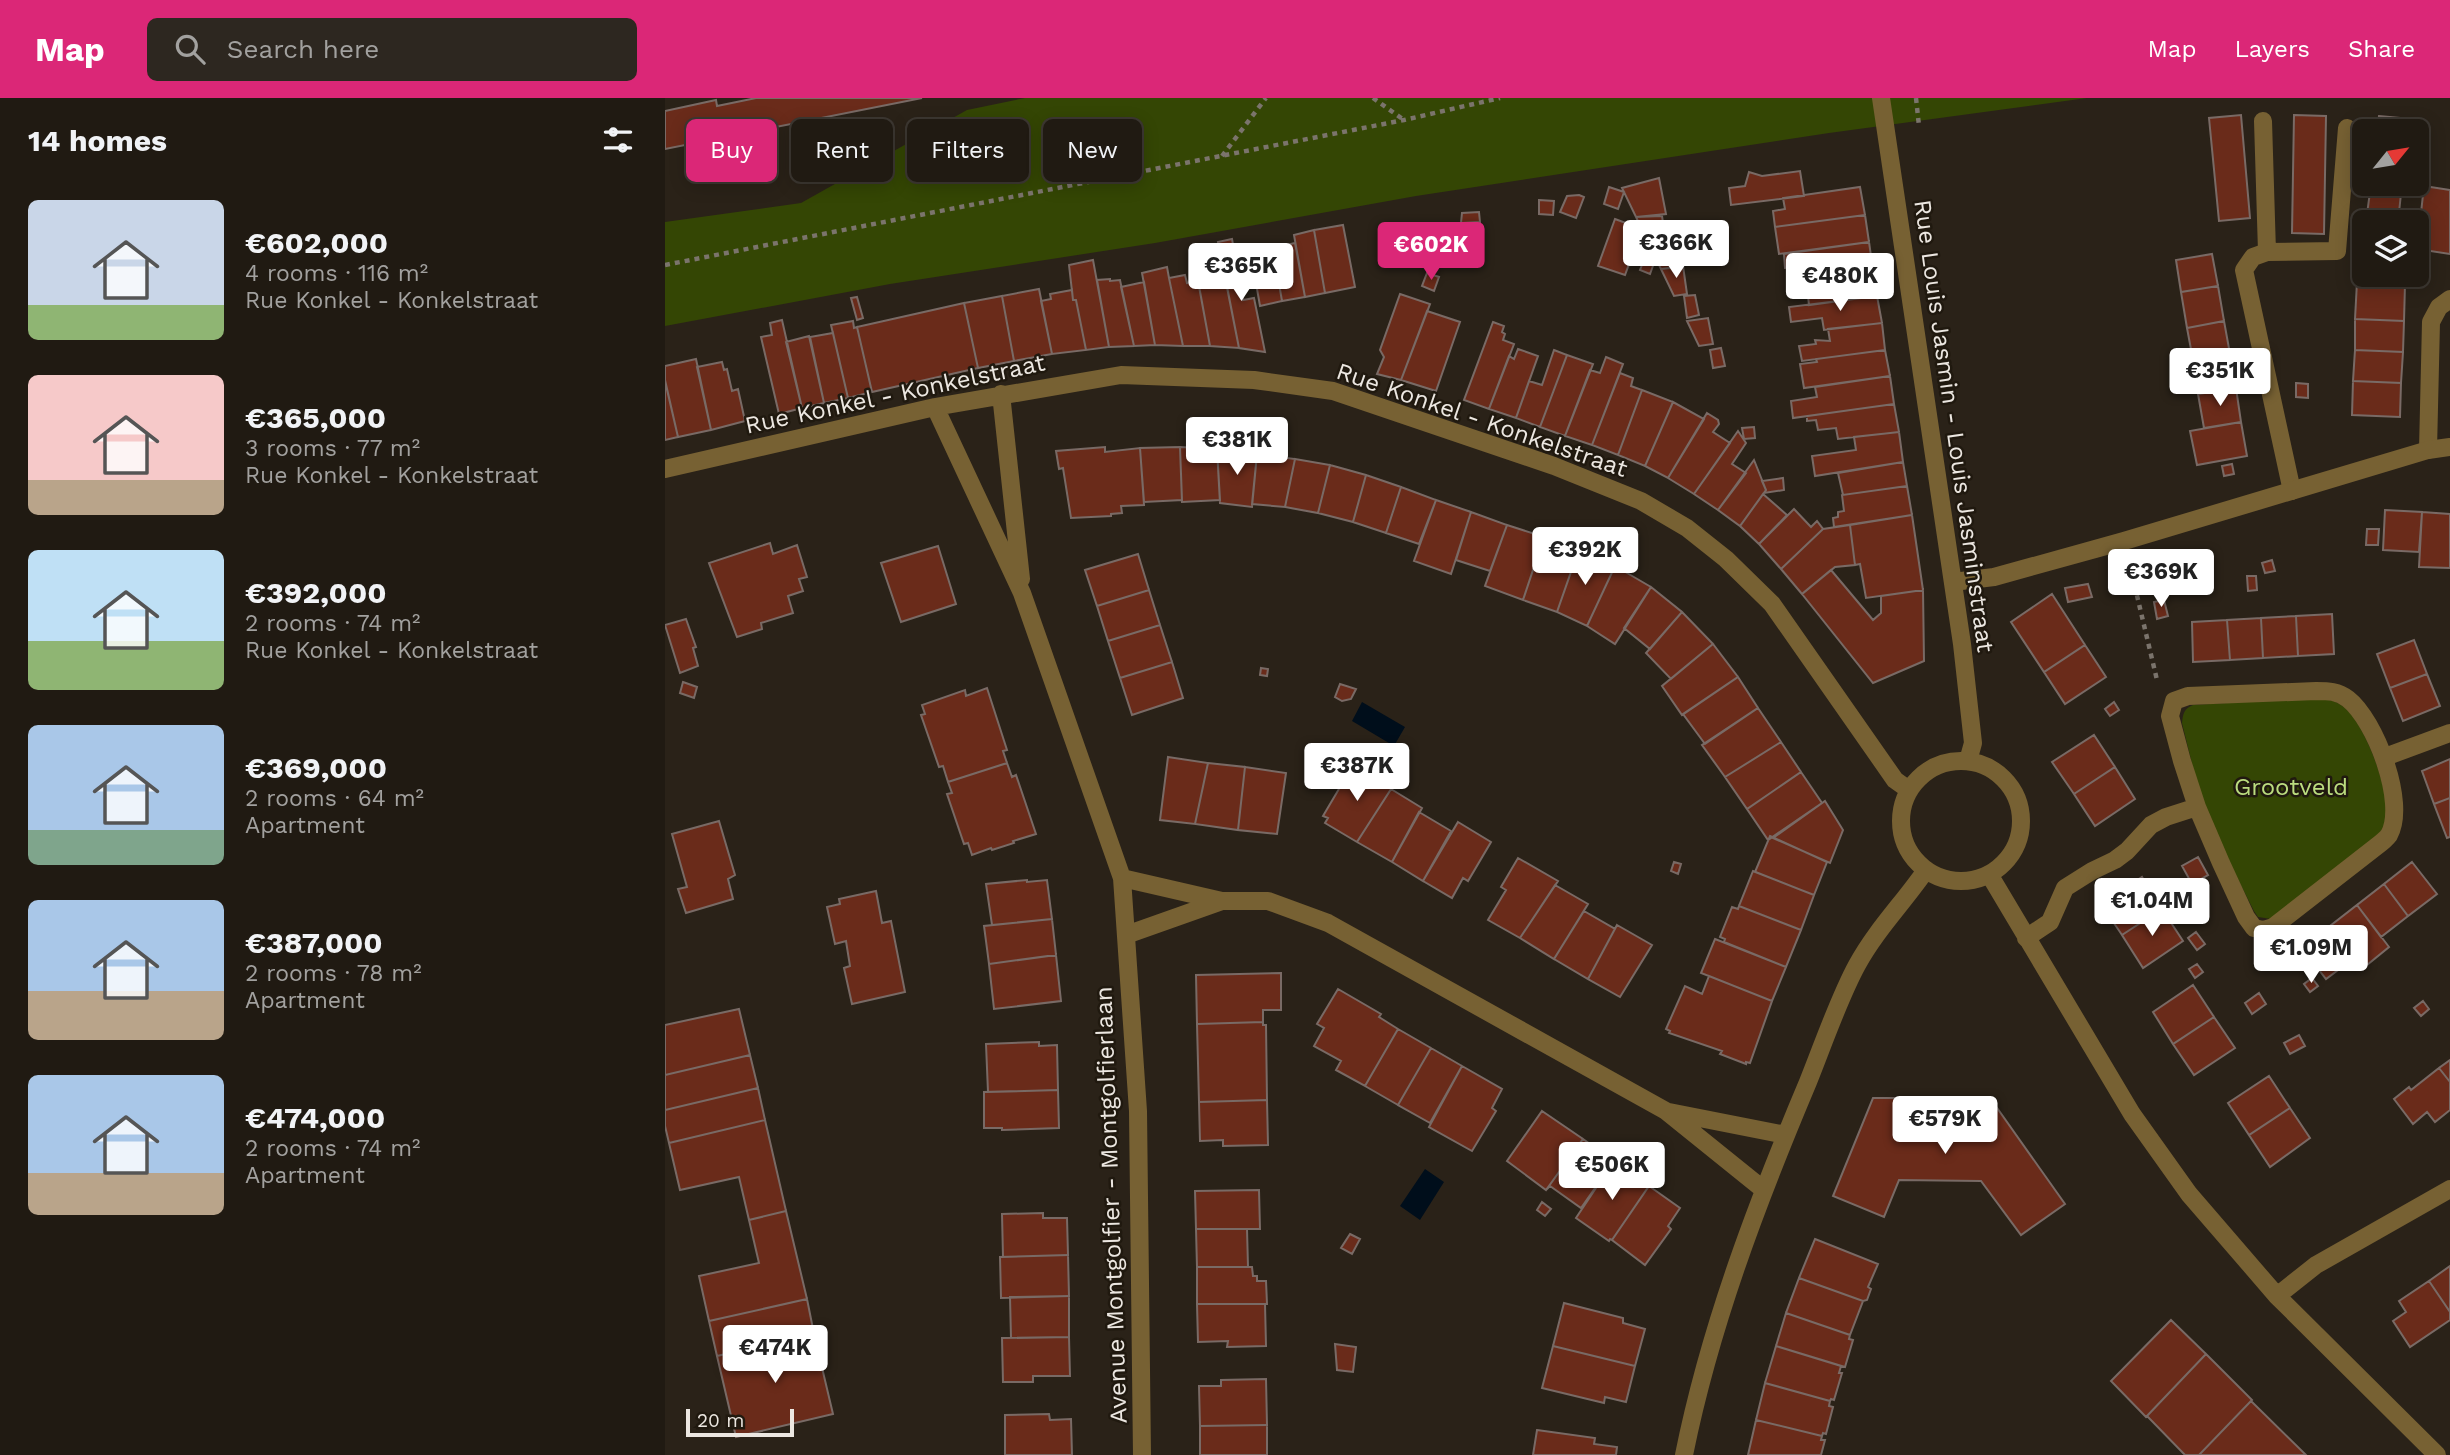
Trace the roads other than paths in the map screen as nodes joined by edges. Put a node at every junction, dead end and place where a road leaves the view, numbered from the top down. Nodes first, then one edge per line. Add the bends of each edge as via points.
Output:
1 (1881, 98) edge
2 (2263, 121) dead end
3 (2347, 128) dead end
4 (2267, 252) junction
5 (2450, 299) edge
6 (1001, 394) junction
7 (936, 407) junction
8 (2450, 447) edge
9 (2428, 450) junction
10 (665, 469) edge
11 (2292, 491) junction
12 (1953, 582) junction
13 (1022, 593) junction
14 (2450, 733) edge
15 (2385, 757) junction
16 (1968, 761) junction
17 (1909, 790) junction
18 (2197, 807) junction
19 (1926, 870) junction
20 (1989, 874) junction
21 (1122, 878) junction
22 (1222, 901) junction
23 (1126, 935) junction
24 (2027, 938) junction
25 (1666, 1111) junction
26 (1786, 1135) junction
27 (2450, 1189) edge
28 (1764, 1190) junction
29 (2277, 1296) junction
30 (1142, 1455) edge
31 (1684, 1455) edge
32 (2437, 1455) edge

1 - 12 street, Rue Louis Jasmin - Louis Jasminstraat
2 - 4 street
3 - 4 street via 2337,251
4 - 11 street via 2253,257 2244,270
5 - 9 street via 2431,322
6 - 7 street, Rue Konkel - Konkelstraat
6 - 13 street, Avenue Montgolfier - Montgolfierlaan
6 - 17 street, Rue Konkel - Konkelstraat via 1121,375 1254,380 1333,391 1554,466 1641,501 1687,528 1772,604 1895,780
7 - 10 street, Rue Konkel - Konkelstraat
7 - 13 street, Avenue Montgolfier - Montgolfierlaan
8 - 9 street
9 - 11 street
11 - 12 street via 1994,577
12 - 16 street, Rue Louis Jasmin - Louis Jasminstraat via 1973,743
13 - 21 street, Avenue Montgolfier - Montgolfierlaan
14 - 15 street
15 - 18 street via 2360,713 2333,691 2188,696 2174,701 2170,716
15 - 18 street via 2394,810 2388,836 2273,928 2254,928 2246,917
16 - 17 street via 1934,767
16 - 20 street via 2002,777 2019,810 2015,847
17 - 19 street via 1901,824 1913,858
18 - 24 street via 2151,825 2115,860 2066,888 2050,922
19 - 20 street via 1957,881
19 - 26 street via 1857,965
20 - 24 street
21 - 22 street
21 - 23 street, Avenue Montgolfier - Montgolfierlaan
22 - 23 street
22 - 25 street via 1268,901 1328,923
23 - 30 street, Avenue Montgolfier - Montgolfierlaan via 1138,1111
24 - 29 street via 2132,1114 2189,1194
25 - 26 street
25 - 28 street
26 - 28 street
27 - 29 street via 2316,1265
28 - 31 street via 1708,1349
29 - 32 street

